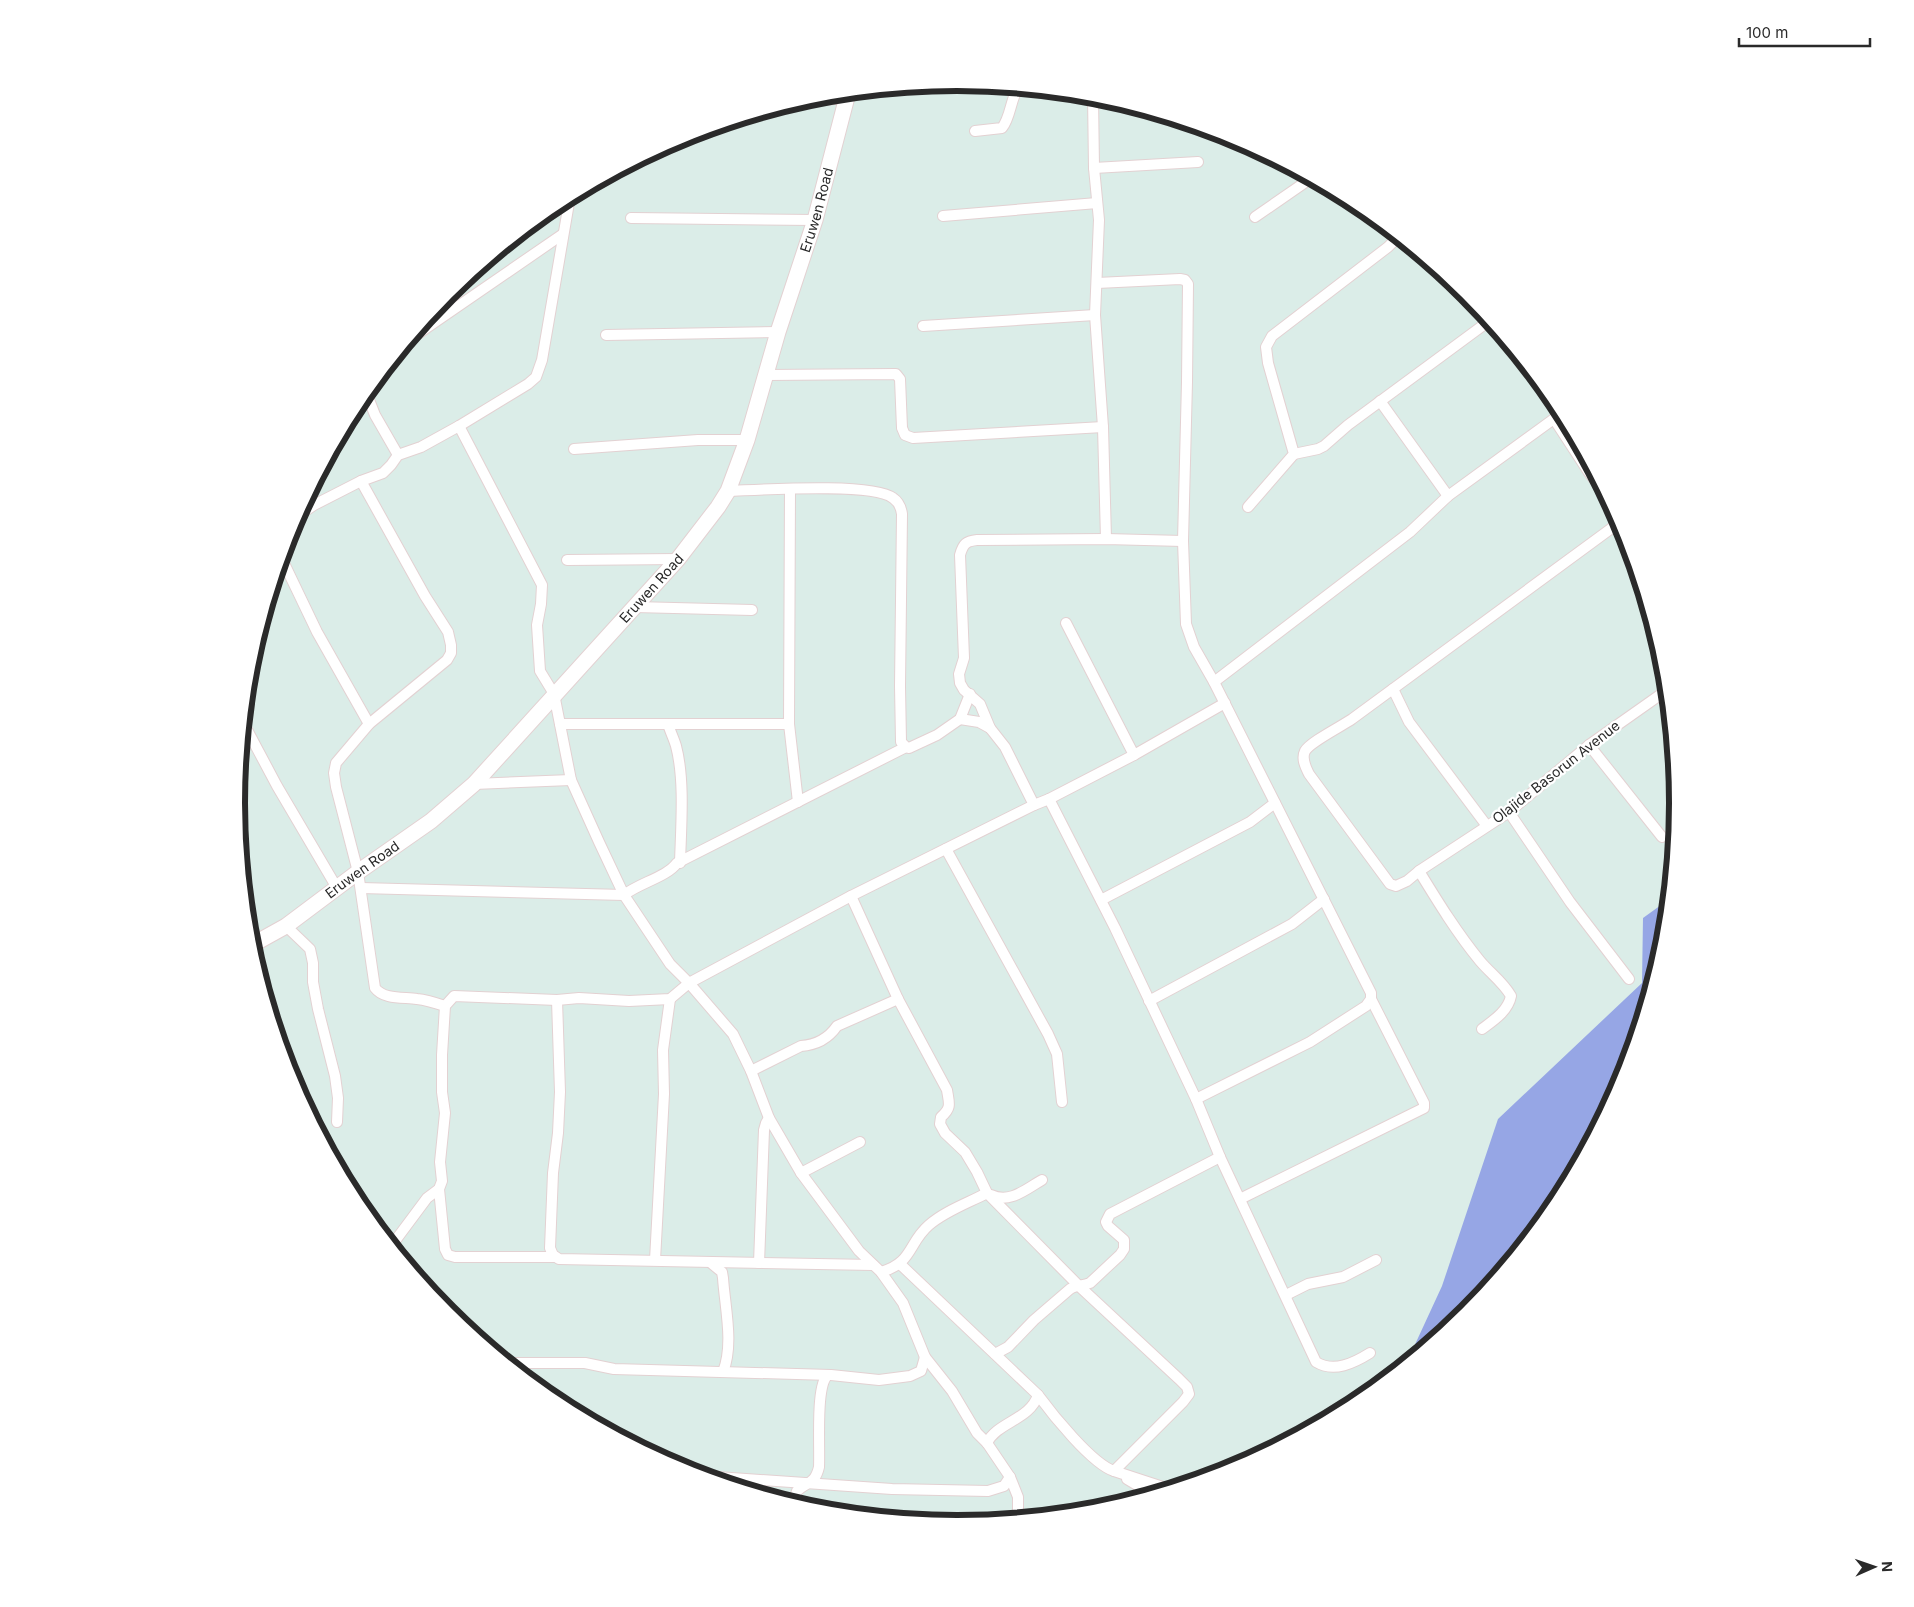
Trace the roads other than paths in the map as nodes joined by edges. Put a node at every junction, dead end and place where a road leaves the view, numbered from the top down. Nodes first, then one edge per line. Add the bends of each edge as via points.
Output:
1 (1015, 94) edge
2 (846, 100) edge
3 (1093, 104) edge
4 (975, 131) dead end
5 (1198, 162) dead end
6 (1094, 168) junction
7 (1305, 183) edge
8 (1096, 203) junction
9 (568, 207) edge
10 (943, 216) dead end
11 (1256, 217) dead end
12 (631, 218) dead end
13 (815, 220) junction
14 (564, 234) junction
15 (1394, 241) edge
16 (1097, 283) junction
17 (1095, 315) junction
18 (1484, 325) edge
19 (429, 326) edge
20 (924, 326) dead end
21 (778, 332) junction
22 (606, 335) dead end
23 (766, 375) junction
24 (370, 401) edge
25 (1380, 401) junction
26 (1555, 418) edge
27 (459, 426) junction
28 (1103, 427) junction
29 (747, 440) junction
30 (574, 449) dead end
31 (1294, 454) junction
32 (398, 455) junction
33 (360, 481) junction
34 (790, 490) junction
35 (728, 491) junction
36 (1448, 496) junction
37 (1248, 507) dead end
38 (309, 508) edge
39 (1613, 527) edge
40 (1106, 539) junction
41 (1183, 541) junction
42 (678, 559) junction
43 (567, 560) dead end
44 (286, 567) edge
45 (635, 607) junction
46 (752, 610) dead end
47 (1066, 623) dead end
48 (1214, 682) junction
49 (1393, 688) junction
50 (554, 694) junction
51 (970, 694) junction
52 (1661, 695) edge
53 (1225, 703) junction
54 (960, 719) junction
55 (369, 724) junction
56 (560, 724) junction
57 (668, 724) junction
58 (789, 724) junction
59 (990, 728) junction
60 (249, 733) edge
61 (1589, 745) junction
62 (906, 747) junction
63 (1134, 755) junction
64 (571, 780) junction
65 (474, 784) junction
66 (1049, 799) junction
67 (798, 802) junction
68 (1276, 803) junction
69 (1034, 805) junction
70 (1508, 812) junction
71 (1487, 826) junction
72 (1662, 837) dead end
73 (946, 850) junction
74 (680, 863) junction
75 (1419, 871) junction
76 (358, 872) junction
77 (337, 888) junction
78 (361, 888) junction
79 (624, 895) junction
80 (851, 896) junction
81 (1324, 899) junction
82 (1101, 900) junction
83 (286, 926) junction
84 (258, 942) edge
85 (1629, 979) dead end
86 (689, 983) junction
87 (670, 999) junction
88 (898, 999) junction
89 (1372, 999) junction
90 (557, 1000) junction
91 (1149, 1001) junction
92 (445, 1006) junction
93 (1482, 1029) dead end
94 (751, 1071) junction
95 (1196, 1099) junction
96 (1062, 1102) dead end
97 (769, 1118) junction
98 (337, 1122) dead end
99 (860, 1142) dead end
100 (1220, 1157) junction
101 (801, 1173) junction
102 (1042, 1180) dead end
103 (440, 1189) junction
104 (987, 1193) junction
105 (1240, 1199) junction
106 (396, 1241) edge
107 (555, 1256) junction
108 (655, 1260) junction
109 (1376, 1260) dead end
110 (711, 1263) junction
111 (759, 1263) junction
112 (872, 1264) junction
113 (900, 1264) junction
114 (881, 1272) junction
115 (1079, 1286) junction
116 (1286, 1295) junction
117 (995, 1354) junction
118 (1370, 1354) dead end
119 (925, 1357) junction
120 (516, 1363) edge
121 (723, 1372) junction
122 (826, 1376) junction
123 (1038, 1395) junction
124 (986, 1443) junction
125 (1114, 1471) junction
126 (1010, 1477) junction
127 (728, 1478) edge
128 (808, 1484) junction
129 (1159, 1486) edge
130 (1142, 1491) edge
131 (795, 1496) edge
132 (1018, 1513) edge

1 - 4 street via 1002,128
2 - 13 street, Eruwen Road
3 - 6 street
5 - 6 street
6 - 8 street
7 - 11 street
8 - 10 street
8 - 16 street via 1099,220
9 - 14 street
12 - 13 street
13 - 21 street, Eruwen Road
14 - 19 street
14 - 27 street via 542,360 536,377
15 - 31 street via 1272,336 1266,347
16 - 17 street
16 - 41 street via 1180,279 1188,284
17 - 20 street
17 - 28 street
18 - 25 street
21 - 22 street
21 - 23 street, Eruwen Road
23 - 28 street via 896,374 900,379 902,428 905,435 913,438
23 - 29 street, Eruwen Road
24 - 32 street
25 - 31 street via 1324,446
25 - 36 street
26 - 36 street
27 - 32 street via 421,447
27 - 50 street via 542,586 537,625 540,671
28 - 40 street
29 - 30 street via 698,440
29 - 35 street, Eruwen Road
31 - 37 street
32 - 33 street via 383,473
33 - 38 street
33 - 55 street via 424,596 448,632 451,645 447,660
34 - 35 street
34 - 58 street
34 - 62 street via 863,489 892,496 900,505 900,686 902,742
35 - 42 street, Eruwen Road
36 - 48 street via 1410,532
39 - 49 street
40 - 41 street
40 - 51 street via 977,540 962,546 964,658 958,674 960,683
41 - 48 street via 1186,624 1194,647
42 - 43 street
42 - 45 street, Eruwen Road
44 - 55 street via 317,632
45 - 46 street
45 - 50 street, Eruwen Road
47 - 63 street
48 - 53 street
49 - 71 street via 1409,722
49 - 75 street, Olajide Basorun Avenue via 1311,746 1303,760 1309,774 1390,884 1396,886
50 - 56 street
50 - 65 street, Eruwen Road
51 - 54 street
51 - 59 street via 980,704
52 - 61 street, Olajide Basorun Avenue
53 - 63 street
53 - 68 street
54 - 59 street via 979,722
54 - 62 street via 937,735
55 - 76 street via 336,764 334,773
56 - 57 street
56 - 64 street
57 - 58 street
57 - 74 street via 676,746 679,769
58 - 67 street
59 - 69 street via 1005,747
60 - 77 street
61 - 70 street, Olajide Basorun Avenue
61 - 72 street
62 - 67 street
63 - 66 street
64 - 65 street
64 - 79 street
65 - 76 street, Eruwen Road via 431,822
66 - 69 street
66 - 82 street
67 - 74 street
68 - 81 street
68 - 82 street via 1250,822
69 - 73 street
70 - 71 street, Olajide Basorun Avenue
70 - 85 street via 1570,902
71 - 75 street, Olajide Basorun Avenue
73 - 80 street
73 - 96 street via 1054,1047
74 - 79 street
75 - 93 street via 1454,926 1511,996 1510,1004
76 - 77 street, Eruwen Road
76 - 78 street
77 - 83 street, Eruwen Road
78 - 79 street
78 - 92 street via 375,988 385,995
79 - 86 street via 670,964
80 - 86 street
80 - 88 street
81 - 89 street
81 - 91 street via 1292,924
82 - 91 street
83 - 84 street, Eruwen Road
83 - 98 street via 310,948 318,1009 335,1076
86 - 87 street
86 - 94 street via 733,1034
87 - 90 street via 630,1002 579,998
87 - 108 street via 663,1050 664,1094
88 - 94 street via 837,1026 823,1040 801,1046
88 - 104 street via 947,1090 949,1104 940,1124 965,1152
89 - 95 street via 1310,1042
89 - 105 street via 1424,1108
90 - 92 street via 460,995 454,996
90 - 107 street via 560,1092 550,1248
91 - 95 street
92 - 103 street via 441,1072 445,1113
94 - 97 street
95 - 100 street
97 - 101 street
97 - 111 street via 764,1130
99 - 101 street
100 - 105 street
100 - 115 street via 1110,1214 1106,1222 1124,1240 1124,1249 1090,1283
101 - 112 street
102 - 104 street via 1008,1199
103 - 106 street via 427,1198
103 - 107 street via 448,1255
104 - 113 street via 928,1226
104 - 115 street
105 - 116 street
107 - 108 street via 559,1259
108 - 110 street
109 - 116 street via 1343,1277 1308,1284
110 - 111 street
110 - 121 street via 722,1272 723,1278 729,1348
111 - 112 street
112 - 114 street
113 - 114 street
113 - 117 street
114 - 119 street via 903,1303
115 - 117 street via 1070,1289 1008,1347
115 - 125 street via 1179,1379 1188,1394
116 - 118 street via 1316,1362 1329,1368 1353,1364
117 - 123 street
119 - 122 street via 921,1372 910,1376 879,1380
119 - 124 street
120 - 121 street via 585,1363 614,1369
121 - 122 street
122 - 128 street via 820,1403 820,1467 816,1478
123 - 124 street via 1034,1404 1015,1421 992,1434
123 - 125 street via 1055,1418 1102,1466
124 - 126 street
125 - 129 street
125 - 130 street
126 - 128 street via 1004,1486 988,1491
126 - 132 street via 1018,1497
127 - 128 street
128 - 131 street via 797,1490

